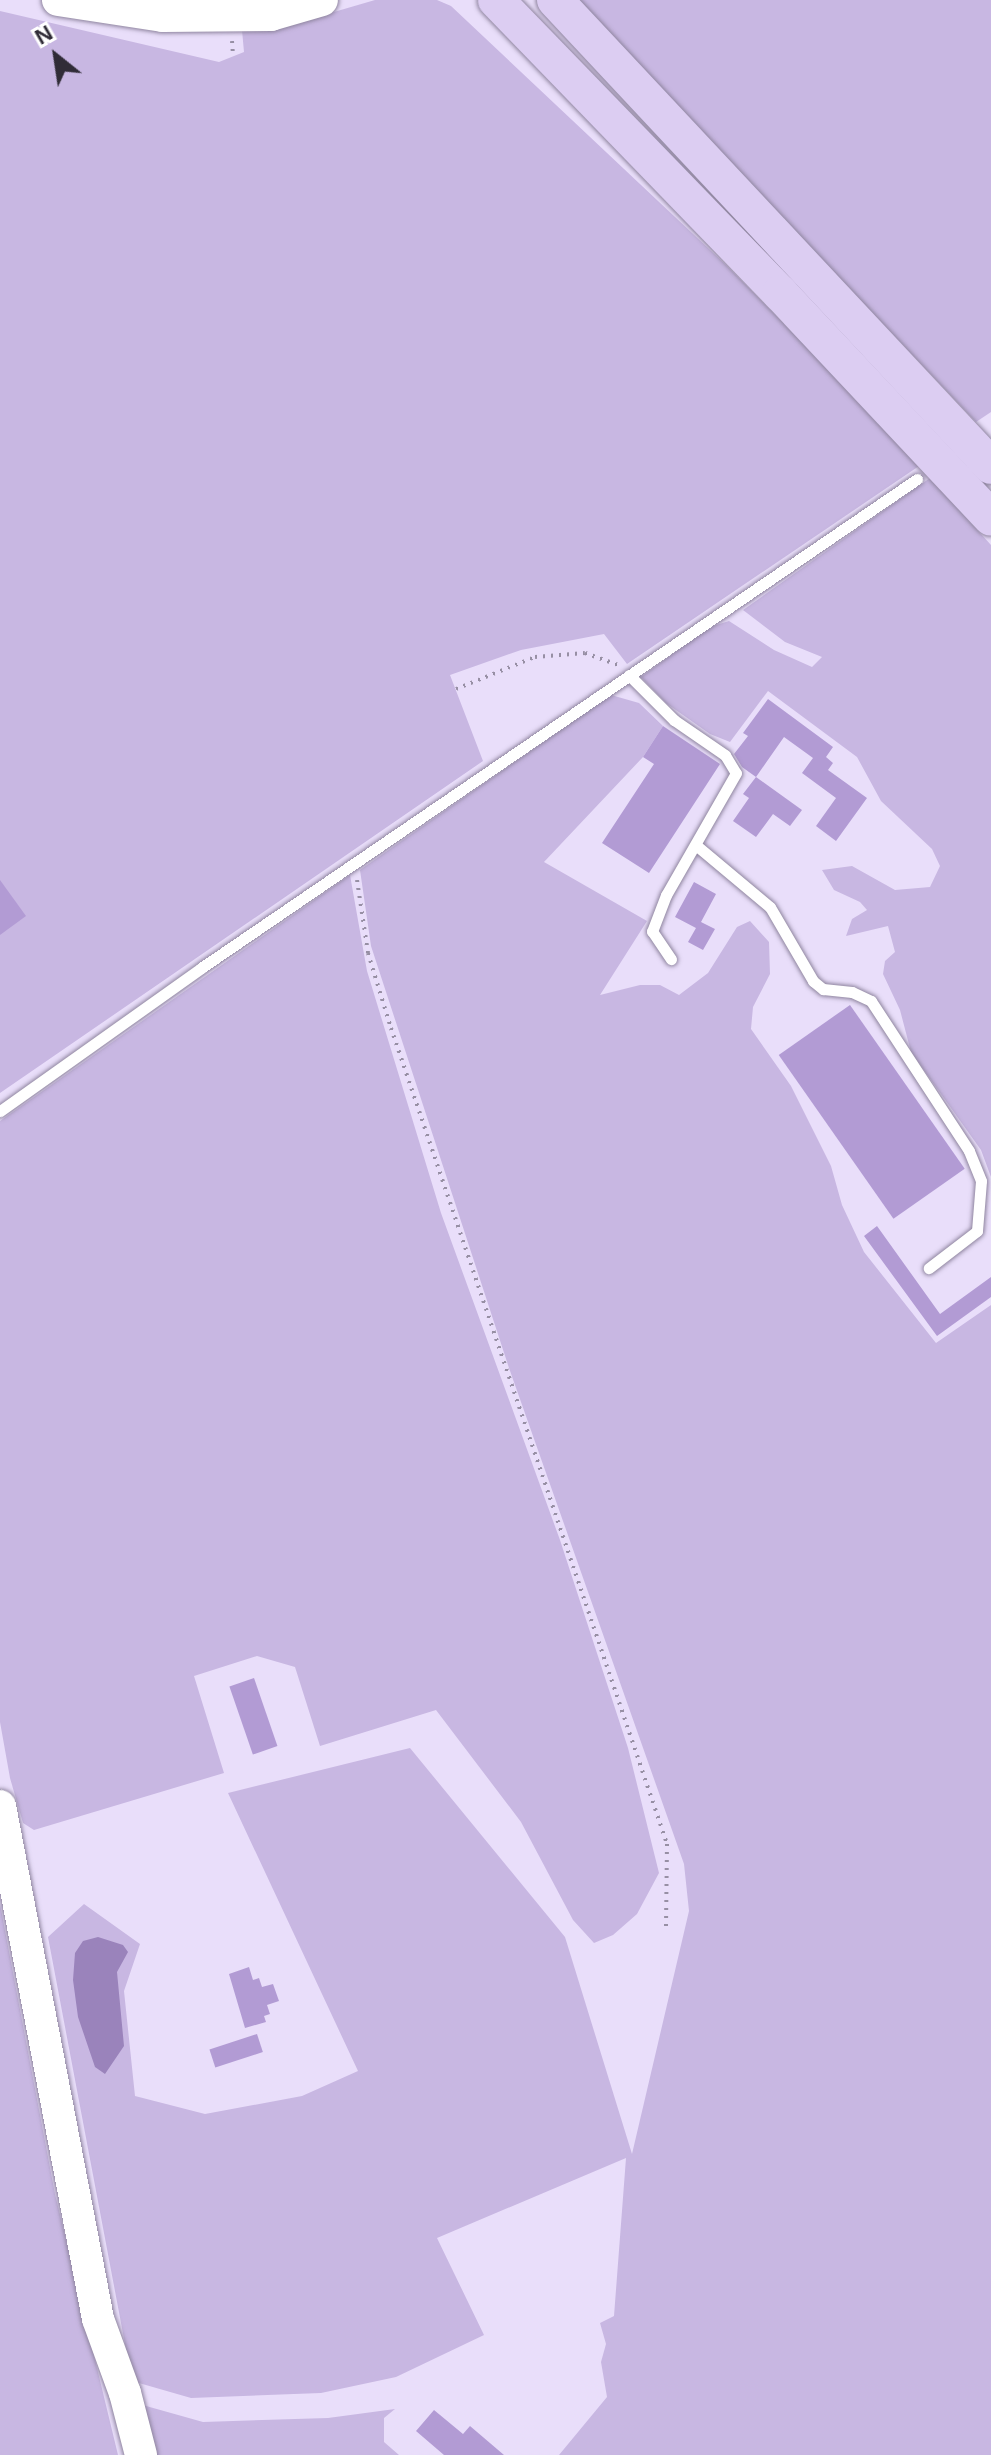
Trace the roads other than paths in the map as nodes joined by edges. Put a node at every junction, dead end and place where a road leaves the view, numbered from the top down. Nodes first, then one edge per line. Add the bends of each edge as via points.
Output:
1 (58, 0) edge
2 (322, 0) edge
3 (496, 0) edge
4 (555, 0) edge
5 (991, 466) edge
6 (917, 479) dead end
7 (991, 518) edge
8 (629, 675) junction
9 (697, 846) junction
10 (671, 959) dead end
11 (0, 1111) edge
12 (929, 1268) dead end
13 (0, 1806) edge
14 (141, 2455) edge

1 - 2 main road via 163,16 271,15
3 - 7 main road
4 - 5 main road
6 - 8 lane
8 - 9 lane via 674,720 725,755 736,773
8 - 11 lane
9 - 10 lane via 666,895 652,931
9 - 12 lane via 770,907 813,981 823,989 852,992 871,1001 969,1151 981,1181 977,1231
13 - 14 main road via 98,2319

